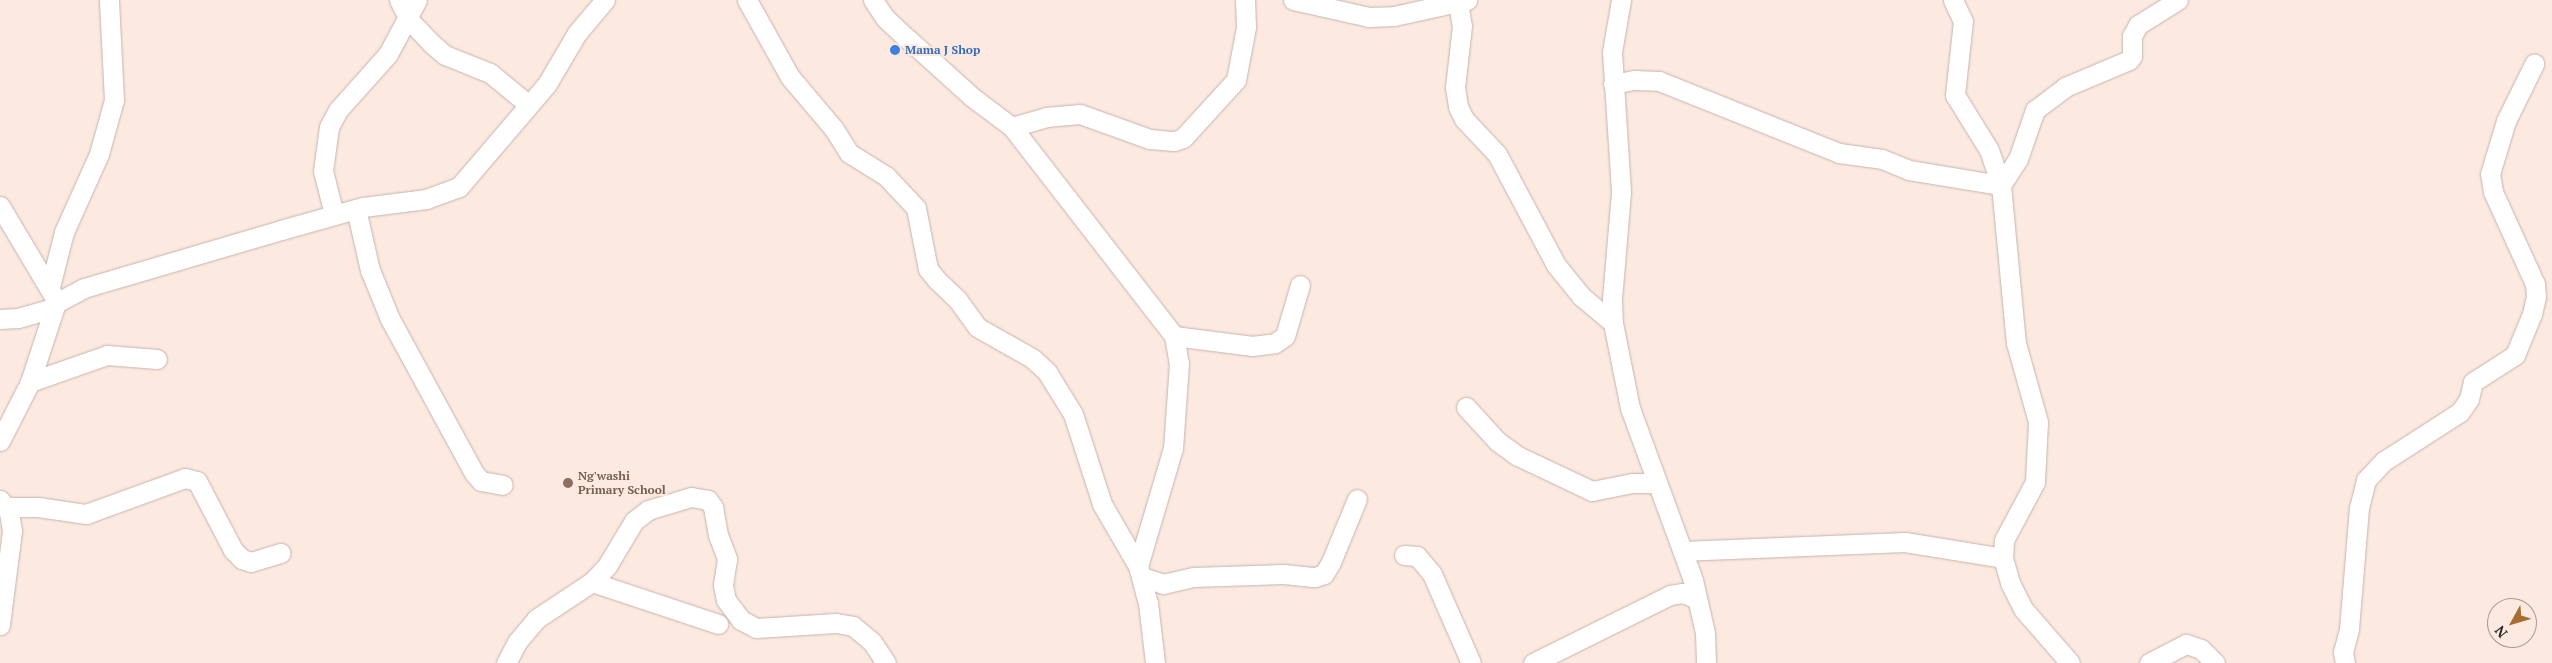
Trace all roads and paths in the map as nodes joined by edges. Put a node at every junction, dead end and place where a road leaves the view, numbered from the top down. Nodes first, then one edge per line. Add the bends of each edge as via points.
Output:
1 (109, 0) edge
2 (399, 0) edge
3 (417, 0) edge
4 (605, 0) edge
5 (747, 0) edge
6 (874, 0) edge
7 (1246, 0) edge
8 (1293, 0) edge
9 (1621, 0) edge
10 (1953, 0) edge
11 (2178, 0) edge
12 (1462, 1) edge
13 (409, 20) junction
14 (2534, 64) dead end
15 (1613, 84) junction
16 (529, 105) junction
17 (1012, 127) junction
18 (2001, 185) junction
19 (0, 206) edge
20 (356, 209) junction
21 (334, 214) junction
22 (1300, 285) dead end
23 (53, 299) junction
24 (0, 319) edge
25 (1614, 324) junction
26 (1174, 336) junction
27 (157, 360) dead end
28 (30, 382) junction
29 (1466, 407) dead end
30 (0, 442) edge
31 (1657, 483) junction
32 (503, 485) dead end
33 (1357, 499) dead end
34 (3, 504) edge
35 (1682, 551) junction
36 (281, 553) dead end
37 (1404, 555) dead end
38 (2003, 558) junction
39 (1140, 571) junction
40 (592, 582) junction
41 (1163, 584) junction
42 (1147, 598) junction
43 (1698, 599) junction
44 (718, 624) dead end
45 (0, 625) edge
46 (506, 663) edge
47 (886, 663) edge
48 (1155, 663) edge
49 (1471, 663) edge
50 (1533, 663) edge
51 (1706, 663) edge
52 (2070, 663) edge
53 (2149, 663) edge
54 (2215, 663) edge
55 (2345, 663) edge

1 - 23 street via 114,100 99,154 64,232
2 - 13 street
3 - 13 street
4 - 16 street via 577,33 547,84
5 - 39 street via 790,77 849,152 886,176 916,208 928,269 957,299 977,327 1032,358 1047,372 1073,414 1102,504
6 - 17 street via 885,18 972,97
7 - 17 street via 1245,35 1236,80 1182,138 1174,141 1150,139 1080,114
8 - 12 street via 1368,17 1394,16
9 - 15 street via 1612,52
10 - 18 street via 1963,21 1955,81 1956,100 1989,150
11 - 18 street via 2138,25 2132,36 2129,60 2065,87 2035,110 2018,159
12 - 25 street via 1455,86 1458,107 1464,119 1496,154 1556,265 1580,296
13 - 16 street via 445,55 490,72
13 - 21 street via 388,54 338,110 329,127 323,171
14 - 55 street via 2503,128 2490,174 2493,192 2534,284 2536,297 2532,314 2515,355 2473,382 2469,398 2460,412 2384,461 2366,480 2359,508 2349,629 2343,652
15 - 18 street via 1634,80 1659,81 1728,107 1782,133 1846,155 1882,159 1909,170
15 - 25 street via 1620,192 1613,284
16 - 20 street via 459,188 426,199
17 - 26 street
18 - 38 street via 2016,343 2038,422 2035,482 2004,540
19 - 23 street via 16,228
20 - 21 street
20 - 32 street via 370,270 390,319 474,472 481,481
21 - 23 street
22 - 26 street via 1285,336 1276,343 1252,346
23 - 24 street via 18,318
23 - 28 street
25 - 31 street via 1630,408
26 - 39 street via 1179,363 1173,448
27 - 28 street via 107,355
28 - 30 street
29 - 31 street via 1497,441 1518,456 1592,491 1632,483
31 - 35 street
33 - 41 street via 1324,574 1314,577 1284,574 1194,577
34 - 36 street via 86,514 186,478 197,481 233,550 242,559 251,562
34 - 45 street via 12,532
35 - 38 street via 1905,542
35 - 43 street
37 - 49 street via 1417,556 1432,574
38 - 52 street via 2010,583 2024,610
39 - 41 street
39 - 42 street
40 - 44 street
40 - 46 street via 536,620 517,642
40 - 47 street via 608,566 634,521 648,510 700,497 713,507 726,559 723,585 726,600 741,620 756,628 836,623 853,626 872,642
41 - 42 street
42 - 48 street
43 - 50 street via 1683,594 1670,595
43 - 51 street
53 - 54 street via 2186,644 2201,649

